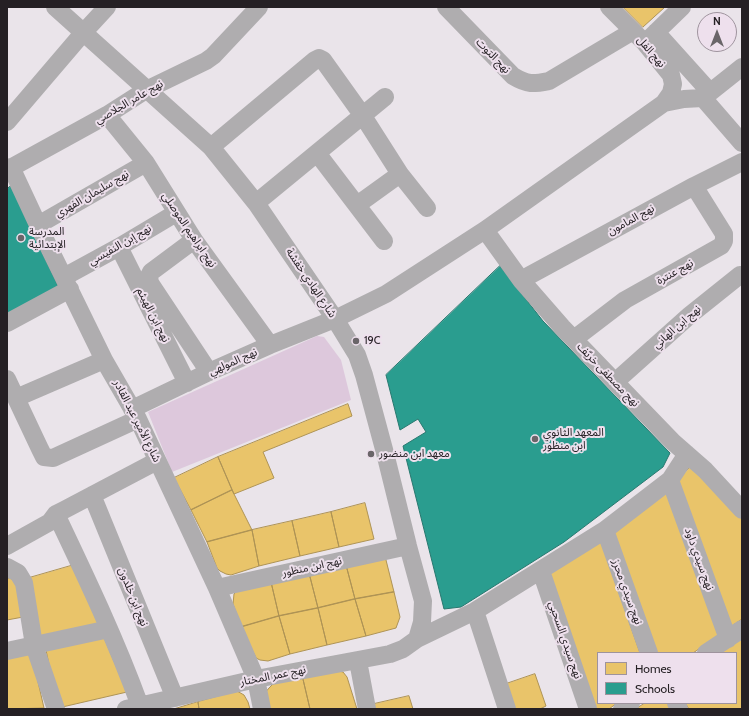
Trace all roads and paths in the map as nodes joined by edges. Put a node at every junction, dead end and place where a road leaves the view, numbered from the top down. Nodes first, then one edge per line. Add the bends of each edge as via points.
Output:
1 (55, 7) edge
2 (107, 7) edge
3 (259, 7) edge
4 (446, 7) edge
5 (609, 7) edge
6 (682, 7) edge
7 (83, 33) junction
8 (644, 35) junction
9 (742, 67) edge
10 (146, 90) junction
11 (707, 95) junction
12 (385, 98) dead end
13 (664, 103) junction
14 (107, 115) junction
15 (363, 116) junction
16 (7, 122) edge
17 (741, 141) edge
18 (211, 148) junction
19 (317, 153) junction
20 (742, 162) edge
21 (146, 163) junction
22 (9, 168) edge
23 (400, 174) junction
24 (694, 186) junction
25 (256, 203) junction
26 (357, 205) junction
27 (427, 208) dead end
28 (176, 213) junction
29 (38, 225) junction
30 (485, 230) junction
31 (194, 240) junction
32 (384, 241) dead end
33 (119, 247) junction
34 (740, 275) dead end
35 (521, 280) junction
36 (67, 283) junction
37 (335, 319) junction
38 (7, 323) edge
39 (574, 339) junction
40 (270, 345) junction
41 (104, 360) junction
42 (209, 372) junction
43 (7, 379) edge
44 (615, 382) junction
45 (187, 383) junction
46 (16, 398) junction
47 (135, 414) junction
48 (687, 454) junction
49 (158, 462) junction
50 (670, 480) junction
51 (92, 495) junction
52 (742, 510) edge
53 (56, 514) junction
54 (605, 530) junction
55 (7, 546) edge
56 (408, 546) junction
57 (7, 567) edge
58 (541, 571) junction
59 (217, 588) junction
60 (475, 611) junction
61 (109, 629) junction
62 (735, 634) edge
63 (417, 638) junction
64 (34, 645) junction
65 (7, 651) edge
66 (649, 652) edge
67 (708, 652) edge
68 (358, 661) junction
69 (256, 679) junction
70 (175, 698) junction
71 (139, 707) edge
72 (56, 709) edge
73 (262, 709) edge
74 (368, 709) edge
75 (507, 709) edge
76 (588, 709) edge

1 - 7 street, شارع الهادي خفشة
2 - 7 street
3 - 10 street, نهج عامر الجلاصي via 213,56 196,67
4 - 8 street, نهج التوت via 513,76 525,83 549,81
5 - 8 street, نهج الفل
6 - 8 street, نهج التوت
7 - 10 street, شارع الهادي خفشة
7 - 16 street
8 - 11 street
8 - 13 street, نهج الفل via 671,75 671,93
9 - 11 street
10 - 14 street, نهج عامر الجلاصي
10 - 18 street, شارع الهادي خفشة
11 - 13 street
11 - 17 street
12 - 15 street
13 - 30 street, نهج المولهي
14 - 21 street, نهج ابراهيم الموصلي
14 - 22 street, نهج عامر الجلاصي
15 - 18 street via 319,58
15 - 19 street
15 - 23 street
18 - 25 street, شارع الهادي خفشة
19 - 25 street
19 - 26 street
20 - 24 street, نهج المامون
21 - 28 street, نهج ابراهيم الموصلي
21 - 29 street, نهج سليمان الفهري
22 - 29 street, شارع الأمير عبد القادر
23 - 26 street
23 - 27 street
24 - 35 street, نهج المامون
24 - 39 street, نهج عنترة via 724,234 722,246 625,300
25 - 37 street, شارع الهادي خفشة
26 - 32 street
28 - 31 street, نهج ابراهيم الموصلي
28 - 33 street, نهج إبن النفيسي
29 - 36 street, شارع الأمير عبد القادر
30 - 35 street, نهج مصطفى خريّف
30 - 37 street, نهج المولهي via 386,294
31 - 40 street, نهج ابراهيم الموصلي
31 - 42 street via 149,276 150,283
33 - 36 street, نهج إبن النفيسي
33 - 45 street, نهج ابن الهيثم
34 - 44 street, نهج ابن الهاني via 690,314
35 - 39 street, نهج مصطفى خريّف
36 - 38 street, نهج إبن النفيسي
36 - 41 street, شارع الأمير عبد القادر
37 - 40 street, نهج المولهي
37 - 56 street, شارع الهادي خفشة via 357,355 364,375
39 - 44 street, نهج مصطفى خريّف
40 - 42 street, نهج المولهي
41 - 46 street
41 - 47 street, شارع الأمير عبد القادر
42 - 45 street, نهج المولهي
43 - 46 street
44 - 48 street, نهج مصطفى خريّف
45 - 47 street, نهج المولهي
46 - 47 street, نهج المولهي via 40,449 48,458
47 - 49 street, شارع الأمير عبد القادر
48 - 50 street, نهج عمر المختار
48 - 52 street, نهج مصطفى خريّف
49 - 51 street
49 - 59 street, شارع الأمير عبد القادر
50 - 54 street, نهج عمر المختار
50 - 62 street, نهج سيدي داود
51 - 53 street
51 - 70 street, نهج ابن خلدون
53 - 55 street via 50,522
53 - 61 street
54 - 58 street, نهج عمر المختار
54 - 66 street, نهج سيدي محرز
56 - 59 street, نهج ابن منظور
56 - 63 street, شارع الهادي خفشة via 423,602 422,622
57 - 64 street via 18,573 24,583
58 - 60 street, نهج عمر المختار
58 - 76 street, نهج سيدي السحبي
59 - 69 street, شارع الأمير عبد القادر
60 - 63 street, نهج عمر المختار
60 - 75 street
61 - 64 street
61 - 71 street
62 - 67 street
63 - 68 street, نهج عمر المختار via 403,649
64 - 65 street
64 - 72 street
68 - 69 street, نهج عمر المختار
68 - 74 street
69 - 70 street, نهج عمر المختار
69 - 73 street, شارع الأمير عبد القادر
70 - 71 street, نهج عمر المختار

